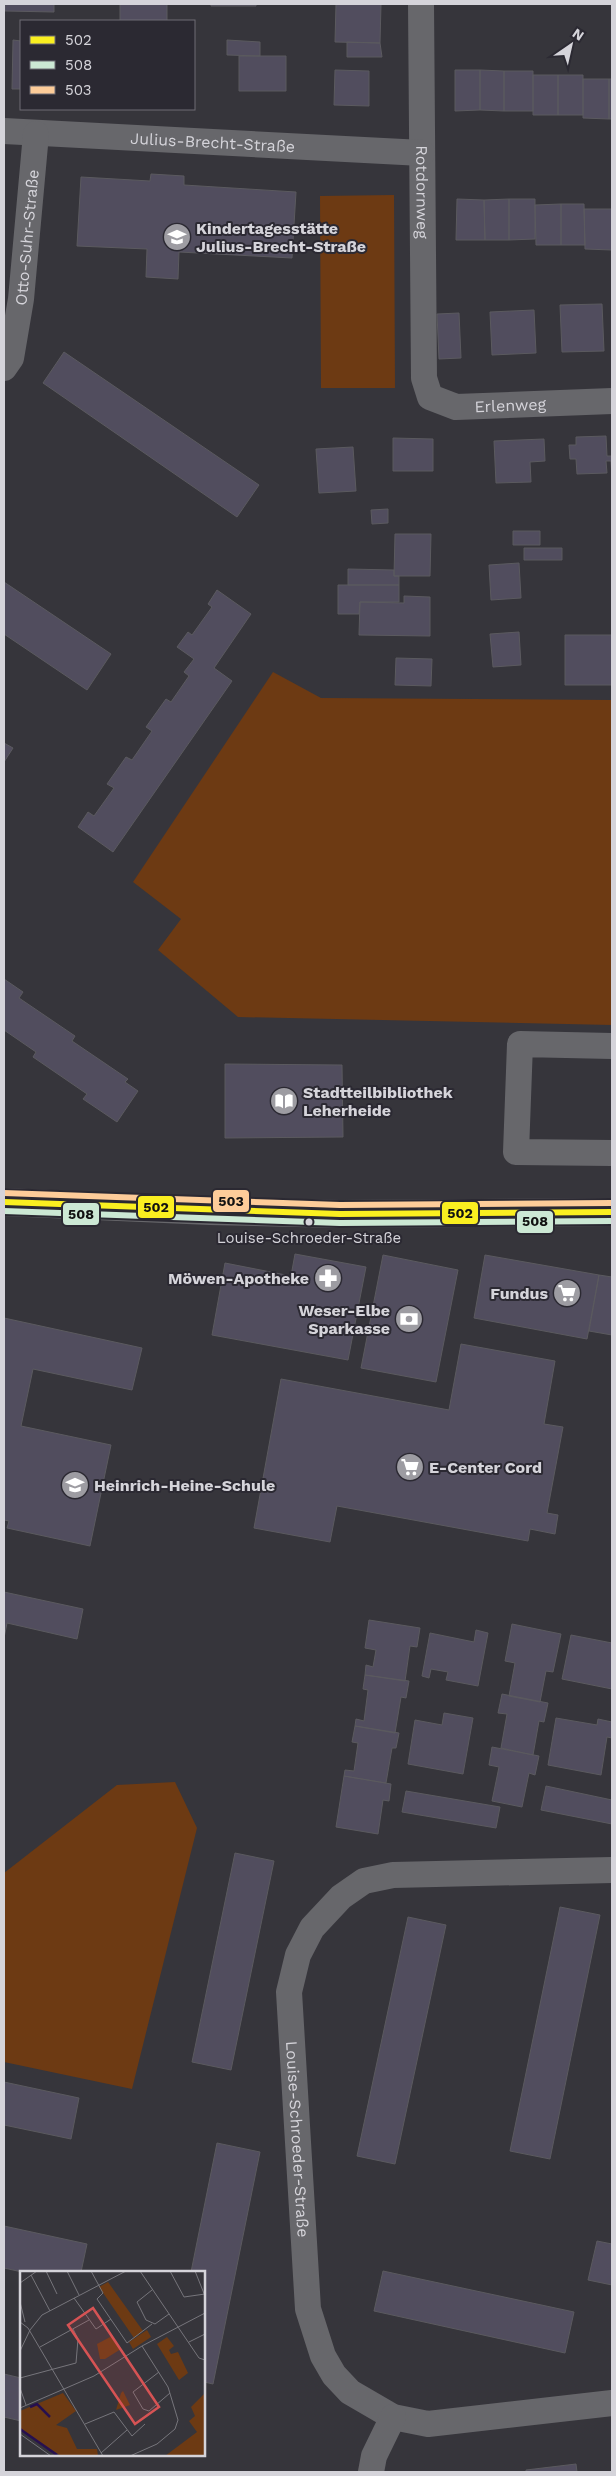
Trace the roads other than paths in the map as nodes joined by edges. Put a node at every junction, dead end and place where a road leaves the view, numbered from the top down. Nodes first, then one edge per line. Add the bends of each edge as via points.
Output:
1 (421, 4) edge
2 (4, 131) edge
3 (36, 134) junction
4 (422, 153) junction
5 (4, 368) edge
6 (424, 378) joint
7 (612, 401) edge
8 (612, 1046) edge
9 (612, 1153) edge
10 (4, 1202) edge
11 (612, 1212) edge
12 (612, 1870) edge
13 (612, 2403) edge
14 (393, 2417) junction
15 (371, 2472) edge

1 - 4 street, Rotdornweg
2 - 3 street, Julius-Brecht-Straße
3 - 4 street, Julius-Brecht-Straße
3 - 5 street, Otto-Suhr-Straße via 21,299 11,358
4 - 6 street, Rotdornweg
6 - 7 street, Erlenweg via 430,398 456,407
8 - 9 street via 520,1044 516,1152
10 - 11 street via 330,1214
12 - 14 street, Louise-Schroeder-Straße via 393,1875 364,1881 341,1897 312,1928 298,1955 289,1992 308,2309 323,2356 334,2375 350,2392
13 - 14 street, Louise-Schroeder-Straße via 428,2424
14 - 15 street via 374,2456

